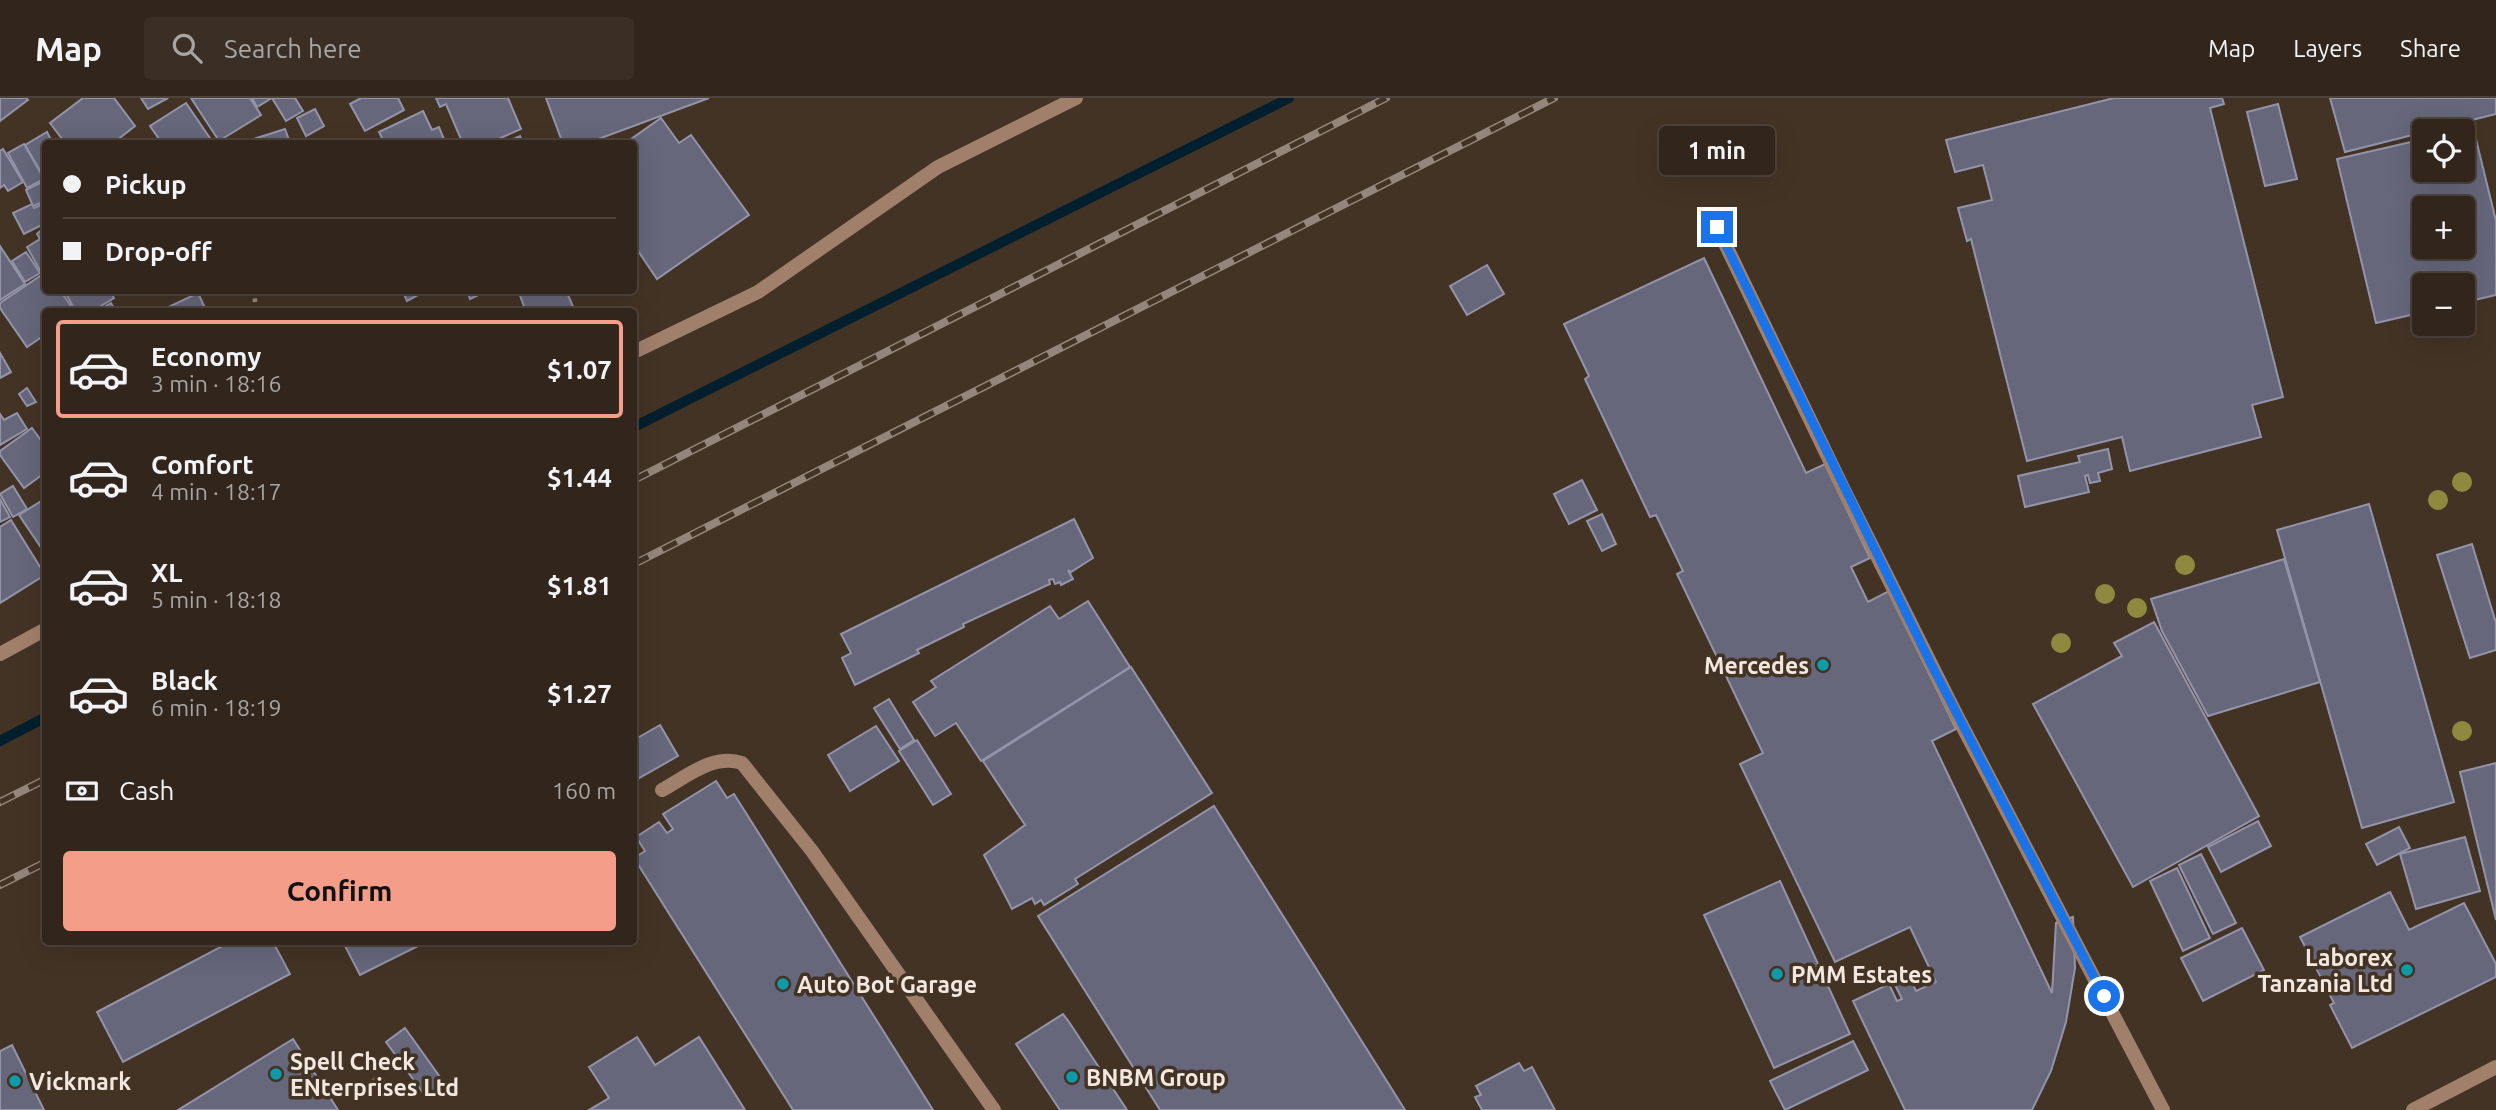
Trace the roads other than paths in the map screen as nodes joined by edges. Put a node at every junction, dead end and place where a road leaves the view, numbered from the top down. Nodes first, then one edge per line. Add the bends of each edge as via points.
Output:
1 (1076, 98) edge
2 (1717, 227) dead end
3 (637, 351) edge
4 (42, 631) edge
5 (0, 654) edge
6 (662, 790) dead end
7 (2496, 1068) edge
8 (994, 1110) edge
9 (2163, 1110) edge
10 (2413, 1110) edge

1 - 3 street via 938,167 758,292
2 - 9 street via 1950,702
4 - 5 street
6 - 8 street via 715,761 730,758 742,763 812,851
7 - 10 street

